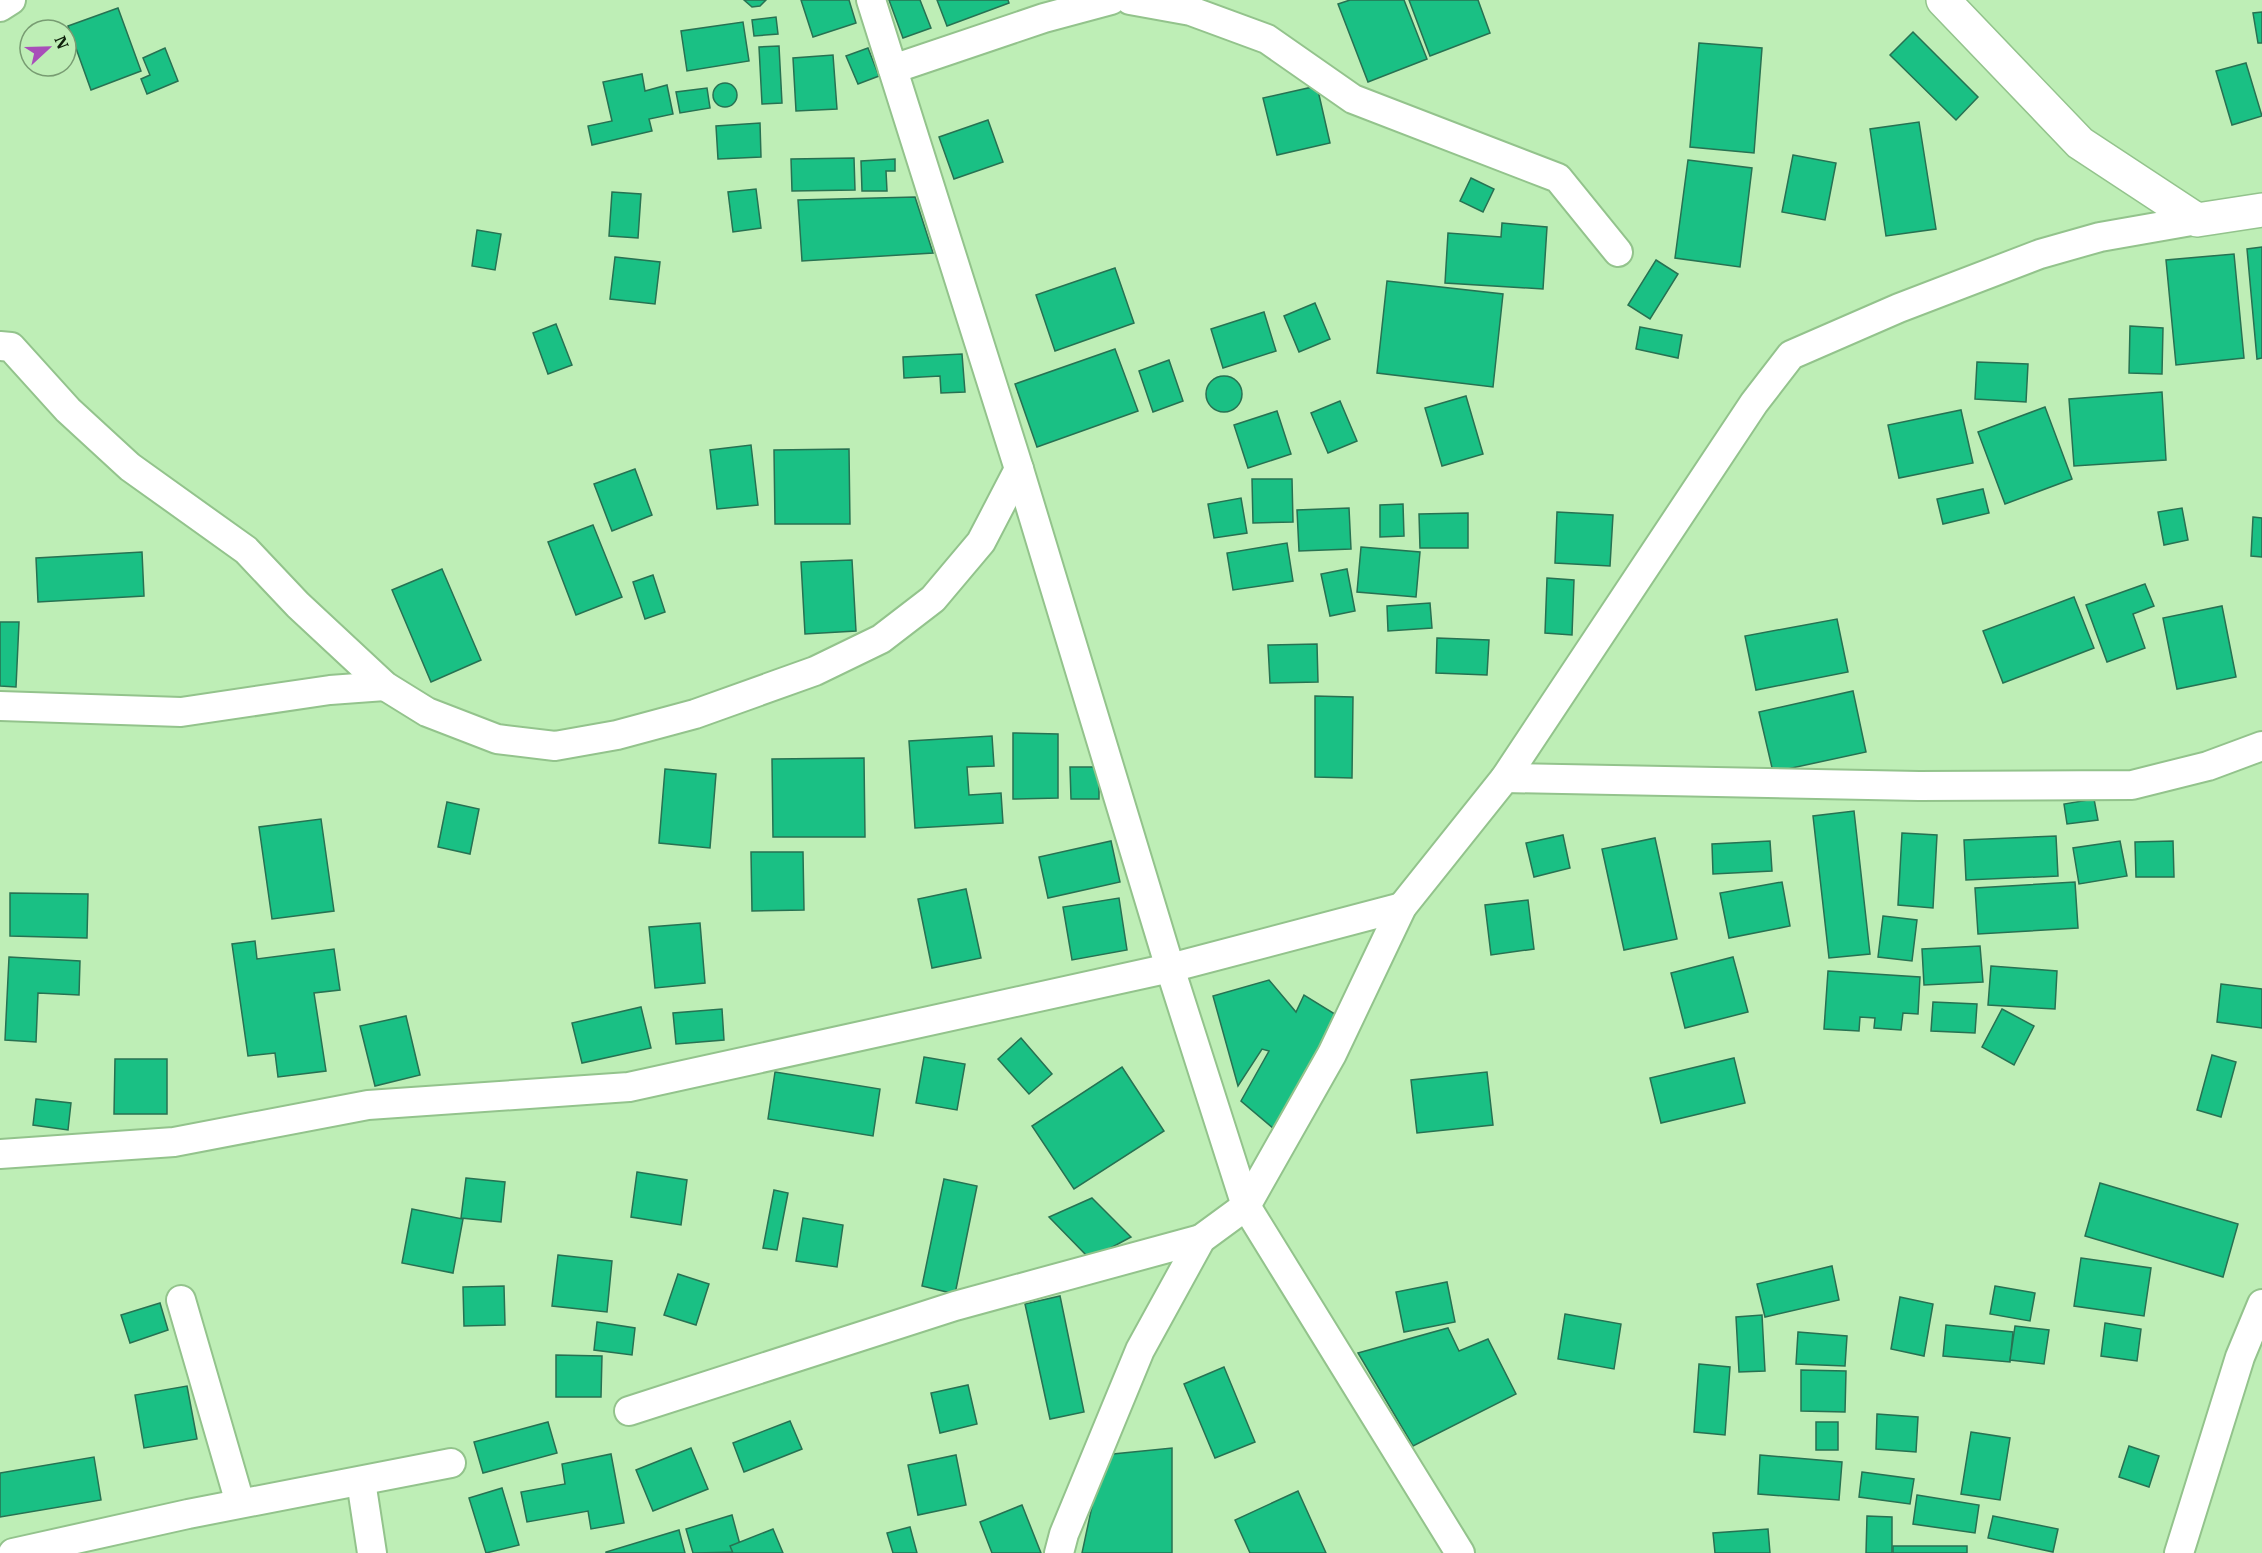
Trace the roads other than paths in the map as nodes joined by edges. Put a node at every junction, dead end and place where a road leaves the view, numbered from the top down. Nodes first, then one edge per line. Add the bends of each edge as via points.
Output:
1 (11, 0) edge
2 (871, 0) edge
3 (1110, 0) edge
4 (1130, 0) edge
5 (1943, 0) edge
6 (0, 7) edge
7 (893, 69) junction
8 (2262, 210) edge
9 (2197, 220) junction
10 (1618, 252) dead end
11 (0, 346) edge
12 (1018, 469) junction
13 (385, 686) junction
14 (0, 706) edge
15 (2262, 746) edge
16 (1505, 778) junction
17 (1402, 907) junction
18 (1170, 968) junction
19 (0, 1154) edge
20 (1246, 1206) junction
21 (1201, 1239) junction
22 (181, 1300) dead end
23 (2262, 1304) edge
24 (628, 1411) dead end
25 (451, 1464) dead end
26 (361, 1480) junction
27 (240, 1503) junction
28 (13, 1553) edge
29 (372, 1553) edge
30 (1059, 1553) edge
31 (1460, 1553) edge
32 (2179, 1553) edge

1 - 6 street
2 - 7 street
3 - 7 street
4 - 10 street via 1191,11 1267,39 1353,99 1557,178
5 - 9 street via 2080,144
7 - 12 street
8 - 9 street
9 - 16 street via 2100,237 2040,254 1791,355 1742,421
11 - 13 street via 11,347 68,410 130,467 246,550
12 - 13 street via 981,542 933,599 881,639 815,671 695,714 617,735 555,746 497,739 427,712
12 - 18 street
13 - 14 street via 181,712
15 - 16 street via 2208,766 2132,785 1919,786
16 - 17 street
17 - 18 street
17 - 20 street via 1332,1054
18 - 19 street via 629,1087 368,1105 174,1142
18 - 20 street
20 - 21 street
20 - 31 street
21 - 24 street via 955,1306
21 - 30 street via 1140,1350
22 - 27 street
23 - 32 street via 2240,1357
25 - 26 street
26 - 27 street
26 - 29 street
27 - 28 street

